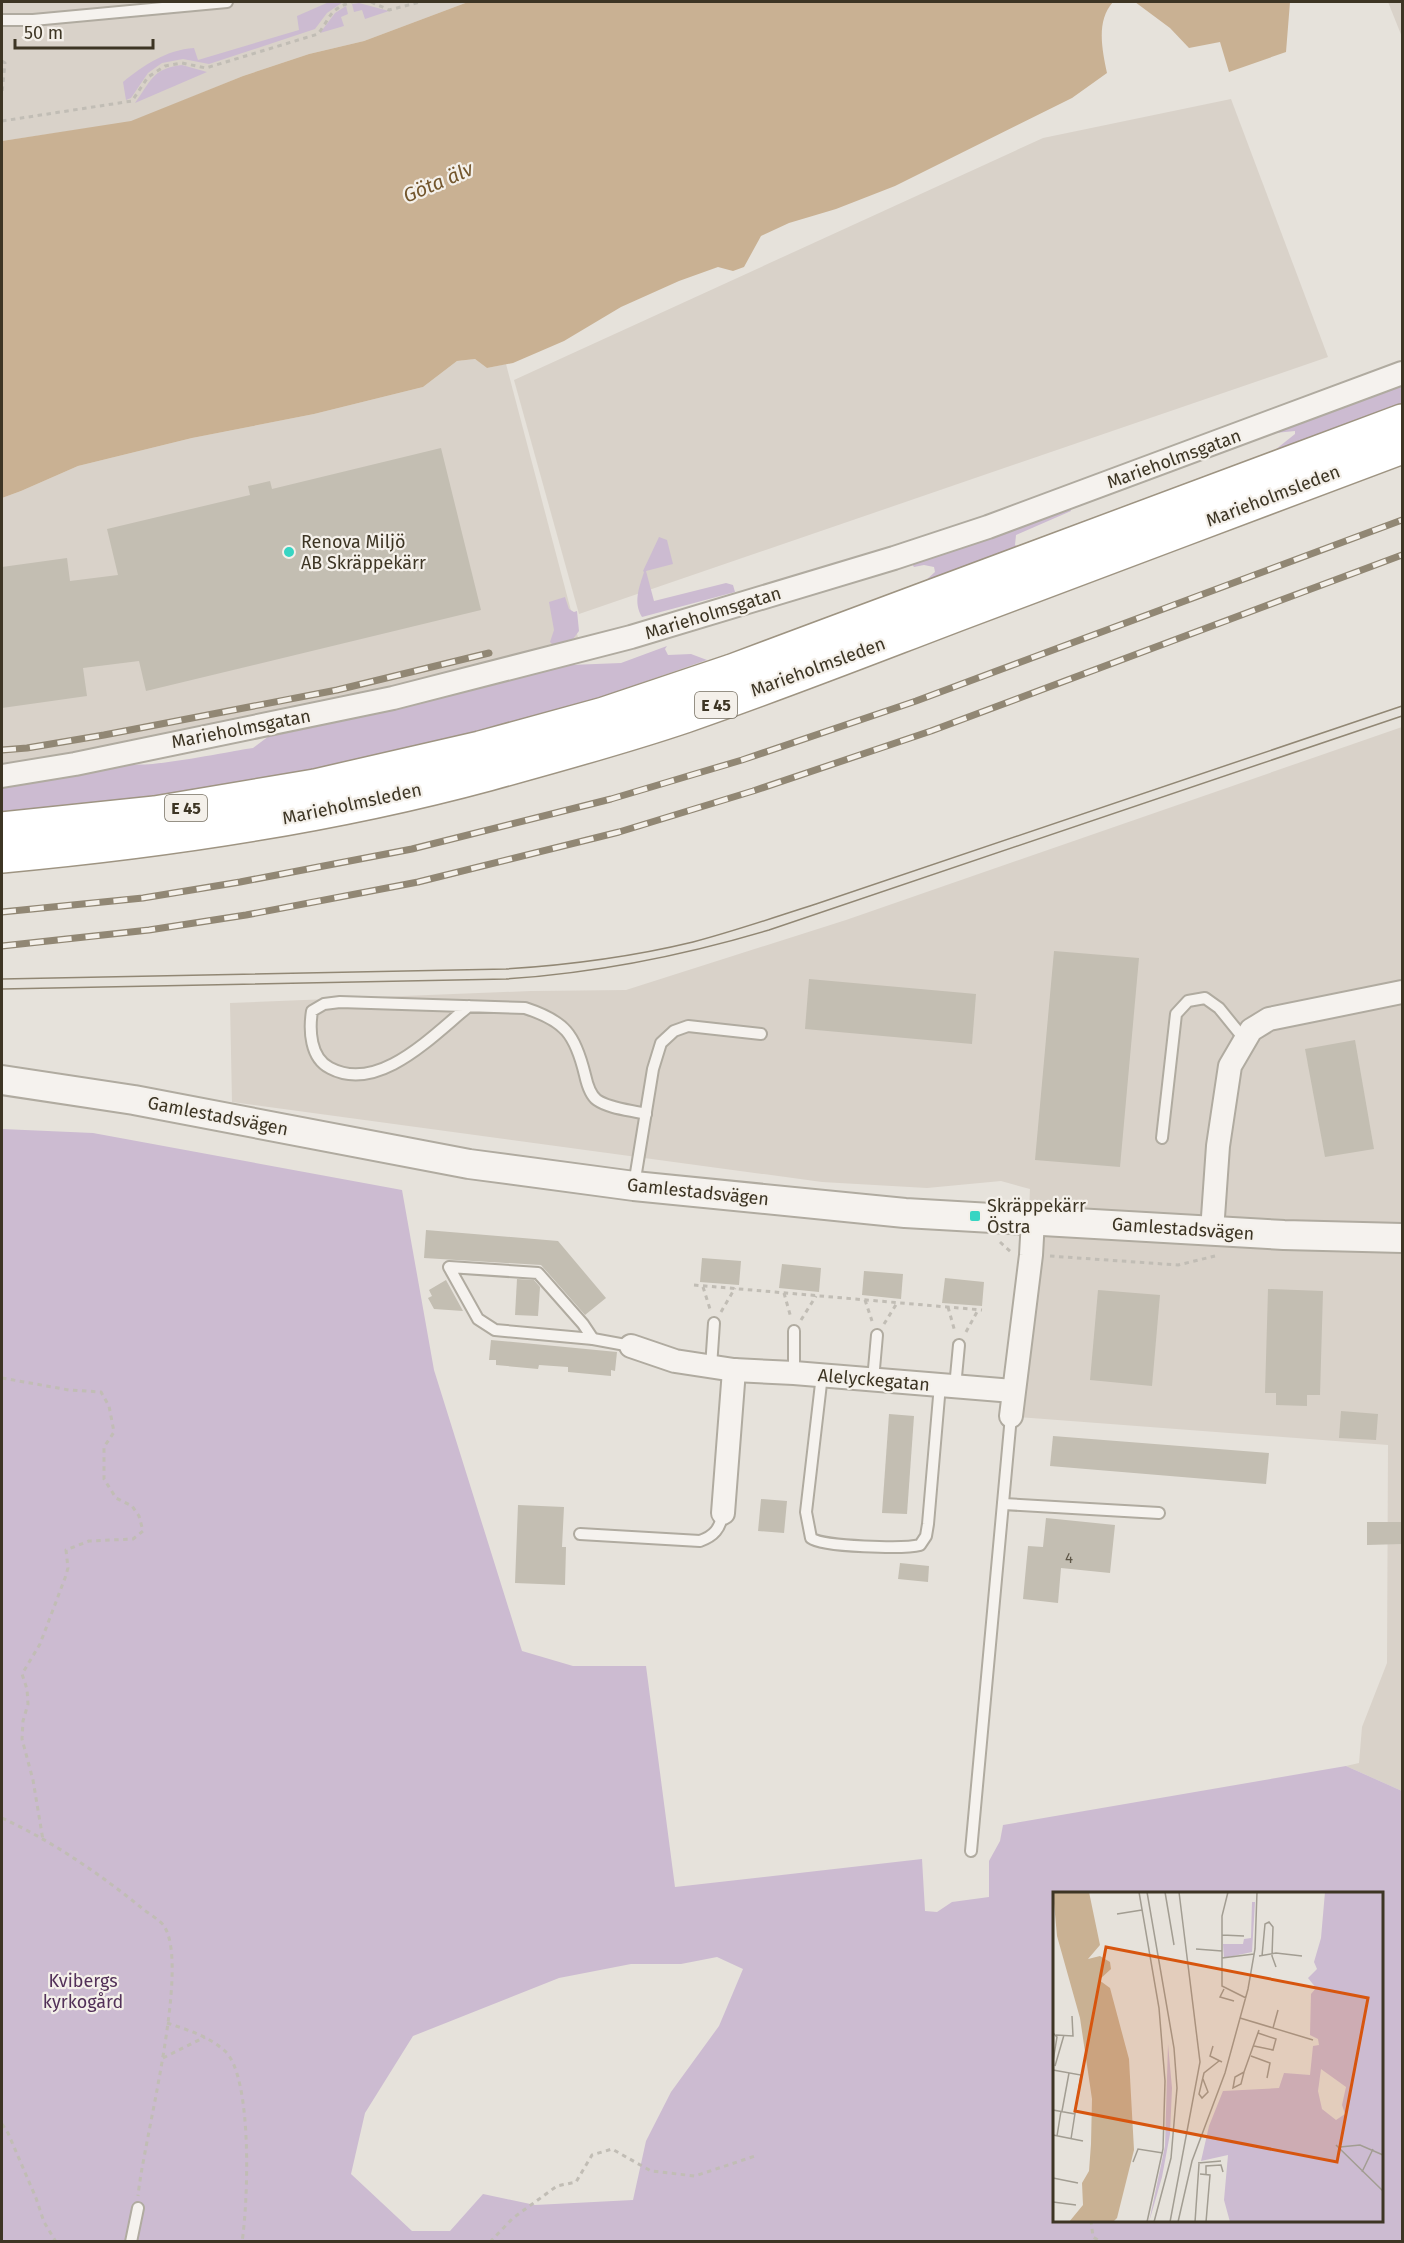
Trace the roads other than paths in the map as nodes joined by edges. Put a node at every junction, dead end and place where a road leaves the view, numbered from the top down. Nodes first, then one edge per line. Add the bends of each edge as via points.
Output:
1 (227, 2) edge
2 (2, 20) edge
3 (1402, 373) edge
4 (1402, 421) edge
5 (1402, 447) edge
6 (2, 776) edge
7 (2, 829) edge
8 (2, 856) edge
9 (1402, 993) edge
10 (469, 1006) junction
11 (760, 1034) dead end
12 (1245, 1040) junction
13 (2, 1080) edge
14 (646, 1114) junction
15 (1162, 1138) dead end
16 (634, 1186) junction
17 (1033, 1220) junction
18 (1212, 1231) junction
19 (1402, 1238) edge
20 (714, 1323) road end
21 (794, 1331) road end
22 (877, 1335) road end
23 (593, 1339) junction
24 (959, 1344) road end
25 (631, 1346) joint
26 (711, 1366) junction
27 (734, 1370) junction
28 (795, 1372) junction
29 (822, 1375) junction
30 (873, 1380) junction
31 (947, 1386) junction
32 (1013, 1391) junction
33 (1011, 1416) joint
34 (1003, 1504) junction
35 (723, 1513) joint
36 (1160, 1513) dead end
37 (580, 1534) dead end
38 (971, 1851) dead end
39 (138, 2208) road end
40 (131, 2241) edge

1 - 2 lane
3 - 6 street, Marieholmsgatan via 996,525 631,638 393,698
4 - 7 highway, Marieholmsleden / E 45 via 732,672 604,714 480,748 315,786 155,813
5 - 8 highway, Marieholmsleden / E 45 via 797,676 550,757 483,776 290,818 129,843
9 - 12 street via 1269,1019 1251,1030
10 - 10 lane via 324,1004 312,1011 309,1030 324,1065 339,1073 377,1073 396,1064
10 - 14 lane via 525,1008 548,1015 563,1026 574,1042 596,1099
11 - 14 lane via 688,1026 674,1031 661,1043
12 - 15 lane via 1219,1008 1205,998 1188,1001 1176,1014
12 - 18 street via 1230,1066 1218,1146
13 - 16 street, Gamlestadsvägen via 134,1100 469,1164
14 - 16 lane
16 - 17 street, Gamlestadsvägen via 894,1212
17 - 18 street, Gamlestadsvägen
17 - 32 street
18 - 19 street, Gamlestadsvägen
20 - 26 lane
21 - 28 lane
22 - 30 lane
23 - 23 lane, Alelyckegatan via 538,1273 449,1267 478,1319 495,1330
23 - 25 lane, Alelyckegatan
24 - 31 lane
25 - 26 street, Alelyckegatan via 675,1361
26 - 27 street, Alelyckegatan
27 - 28 street, Alelyckegatan
27 - 35 street
28 - 29 street, Alelyckegatan
29 - 30 street, Alelyckegatan
29 - 31 lane via 806,1512 811,1538 894,1548 920,1545 926,1536
30 - 31 street, Alelyckegatan
31 - 32 street, Alelyckegatan
32 - 33 street
33 - 34 lane
34 - 36 lane
34 - 38 lane
35 - 37 lane via 712,1537 700,1541
39 - 40 lane

